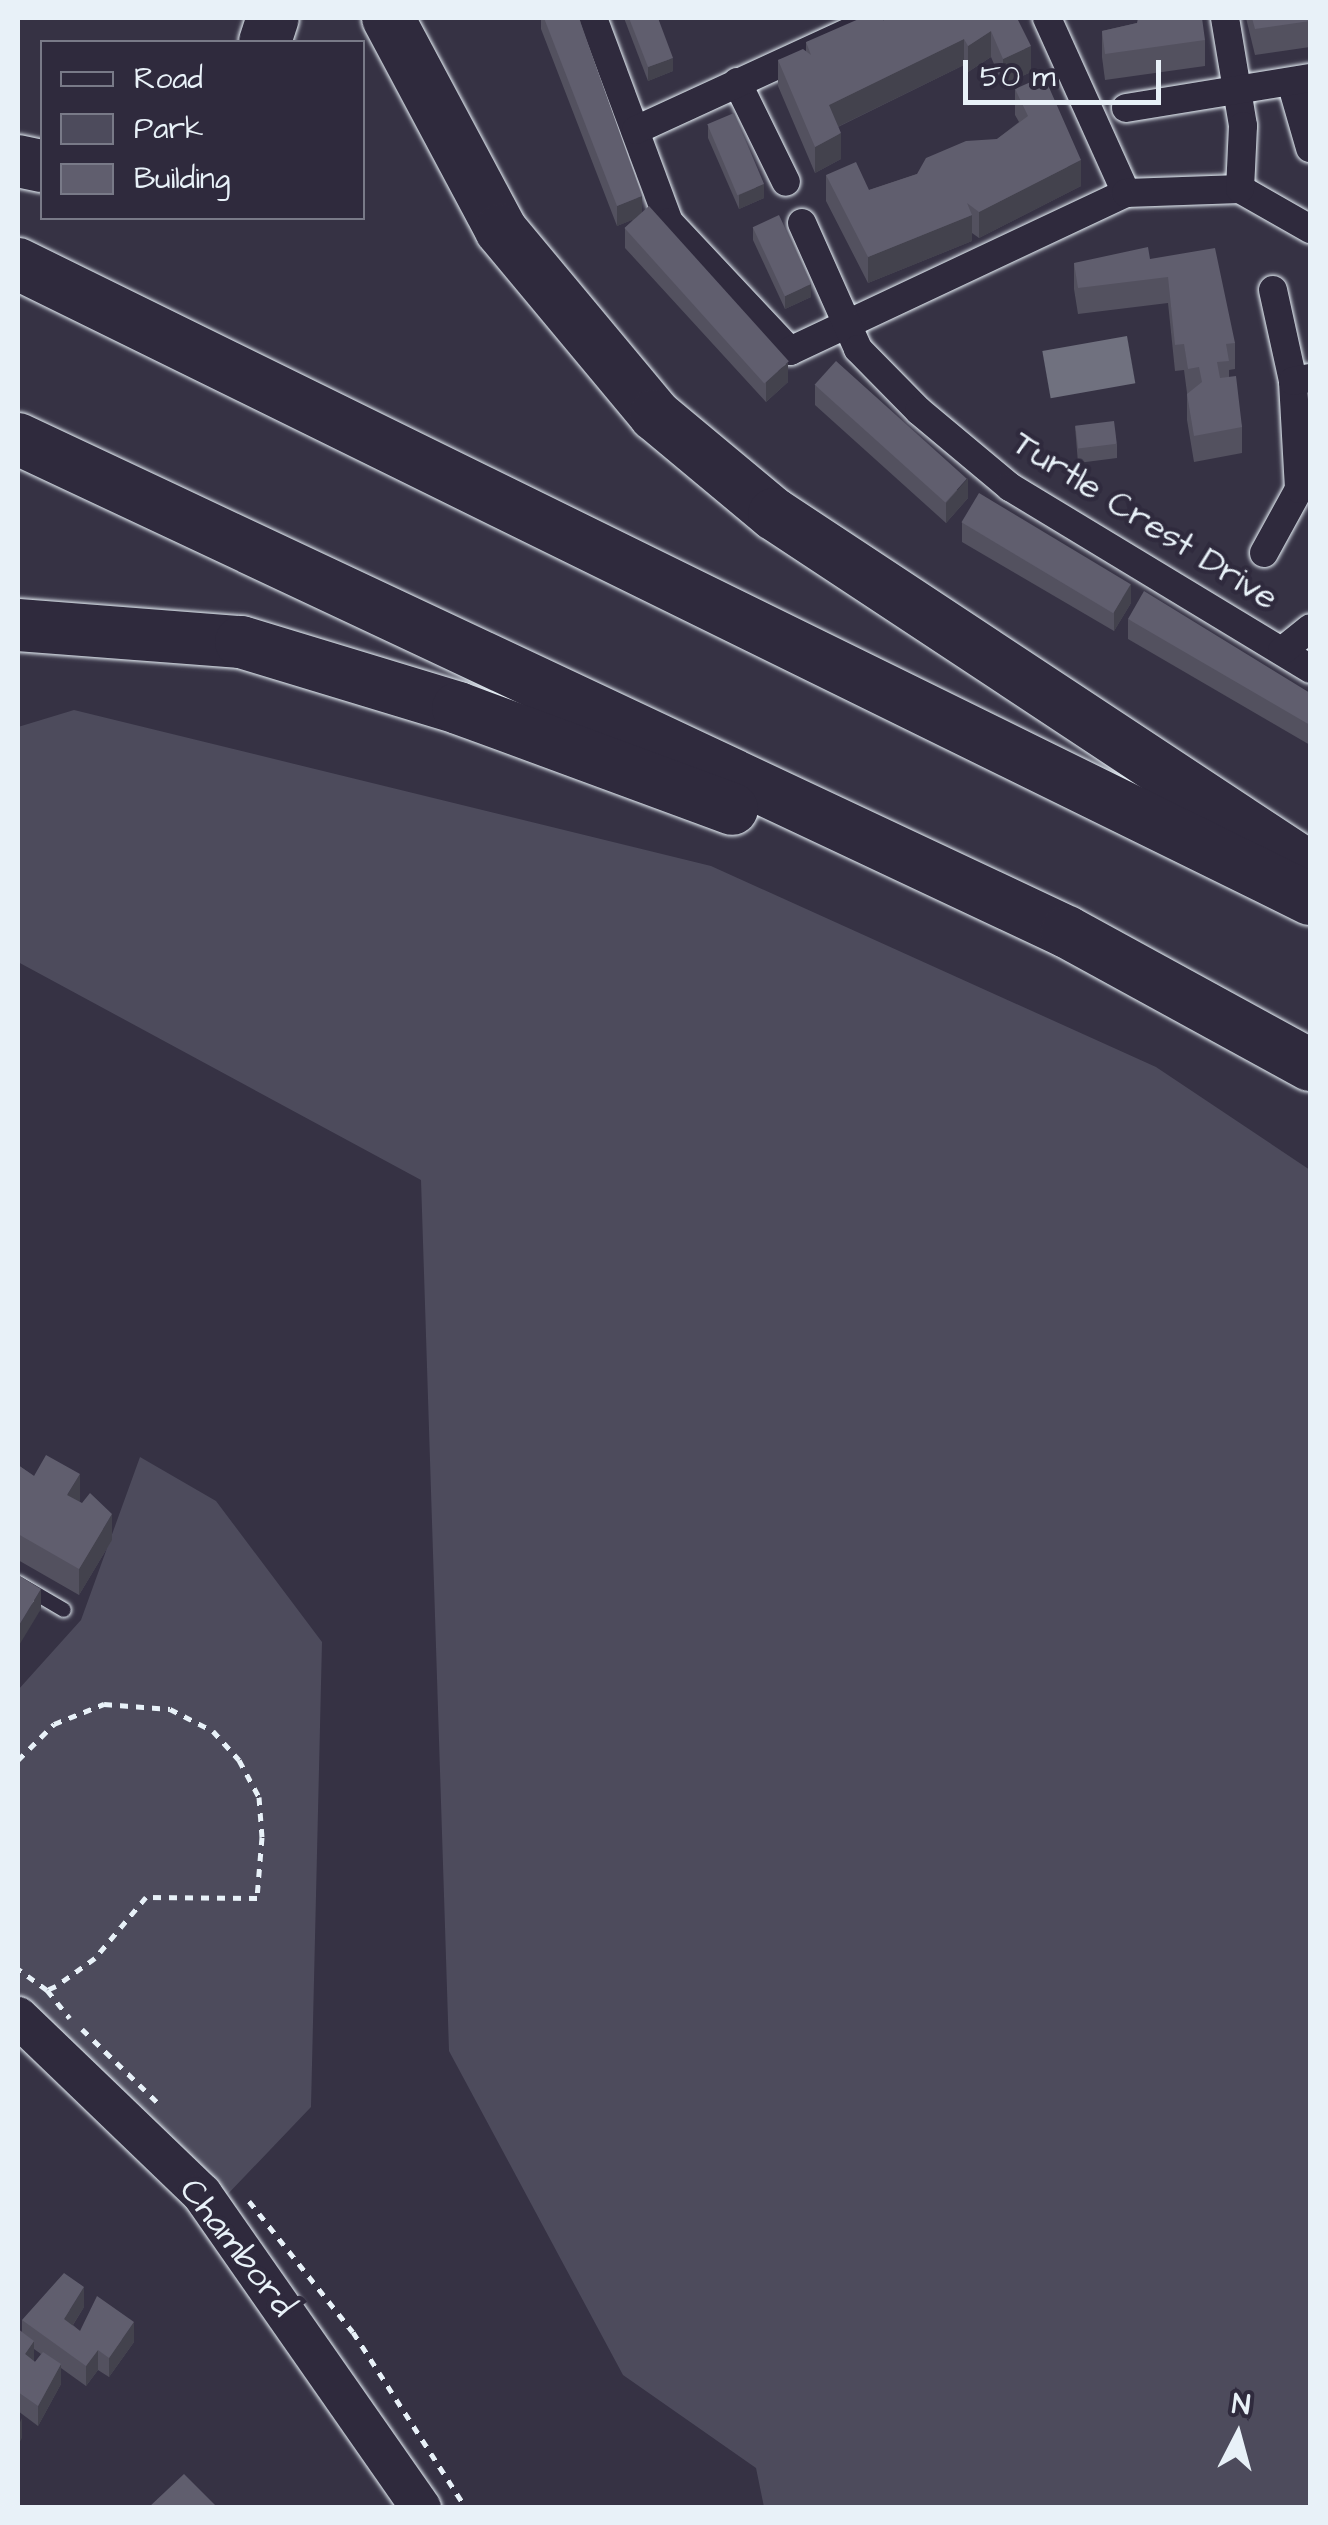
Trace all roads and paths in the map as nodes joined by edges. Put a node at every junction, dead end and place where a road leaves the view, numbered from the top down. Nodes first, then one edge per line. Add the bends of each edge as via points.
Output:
1 (388, 18) edge
2 (593, 18) edge
3 (880, 18) edge
4 (1047, 18) edge
5 (1225, 18) edge
6 (1301, 80) edge
7 (737, 82) junction
8 (1238, 91) junction
9 (1126, 108) dead end
10 (636, 130) junction
11 (1310, 148) edge
12 (786, 182) dead end
13 (1240, 189) junction
14 (1126, 193) junction
15 (802, 223) dead end
16 (1310, 229) edge
17 (18, 264) edge
18 (1273, 290) dead end
19 (844, 326) junction
20 (1302, 380) edge
21 (18, 439) edge
22 (1264, 553) dead end
23 (18, 626) edge
24 (1310, 628) edge
25 (1282, 651) junction
26 (1310, 669) edge
27 (1310, 868) edge
28 (1310, 900) edge
29 (1066, 932) junction
30 (1310, 1065) edge
31 (18, 1583) edge
32 (64, 1610) dead end
33 (18, 1760) edge
34 (18, 1969) edge
35 (18, 2017) edge
36 (421, 2508) edge

1 - 27 highway via 501,230 655,416 774,514
2 - 10 street
3 - 7 street
4 - 14 street
5 - 8 street
6 - 8 street
6 - 11 street
7 - 10 street
7 - 12 street
8 - 9 street
8 - 13 street
10 - 19 street via 669,222 790,351
13 - 14 street
13 - 16 street
14 - 19 street
15 - 19 street, Turtle Crest Drive
17 - 28 highway
18 - 20 street
19 - 25 street, Turtle Crest Drive via 919,411 1010,486
20 - 22 street via 1299,489
21 - 29 highway
23 - 29 highway via 183,632 296,656
24 - 25 street, Turtle Crest Drive
25 - 26 street, Turtle Crest Drive
29 - 30 highway
31 - 32 lane
33 - 34 path via 54,1724 104,1704 170,1709 213,1731 239,1760 259,1798 262,1837 257,1898 146,1897 87,1965 56,1986 47,1990
35 - 36 street, Chambord via 202,2194

